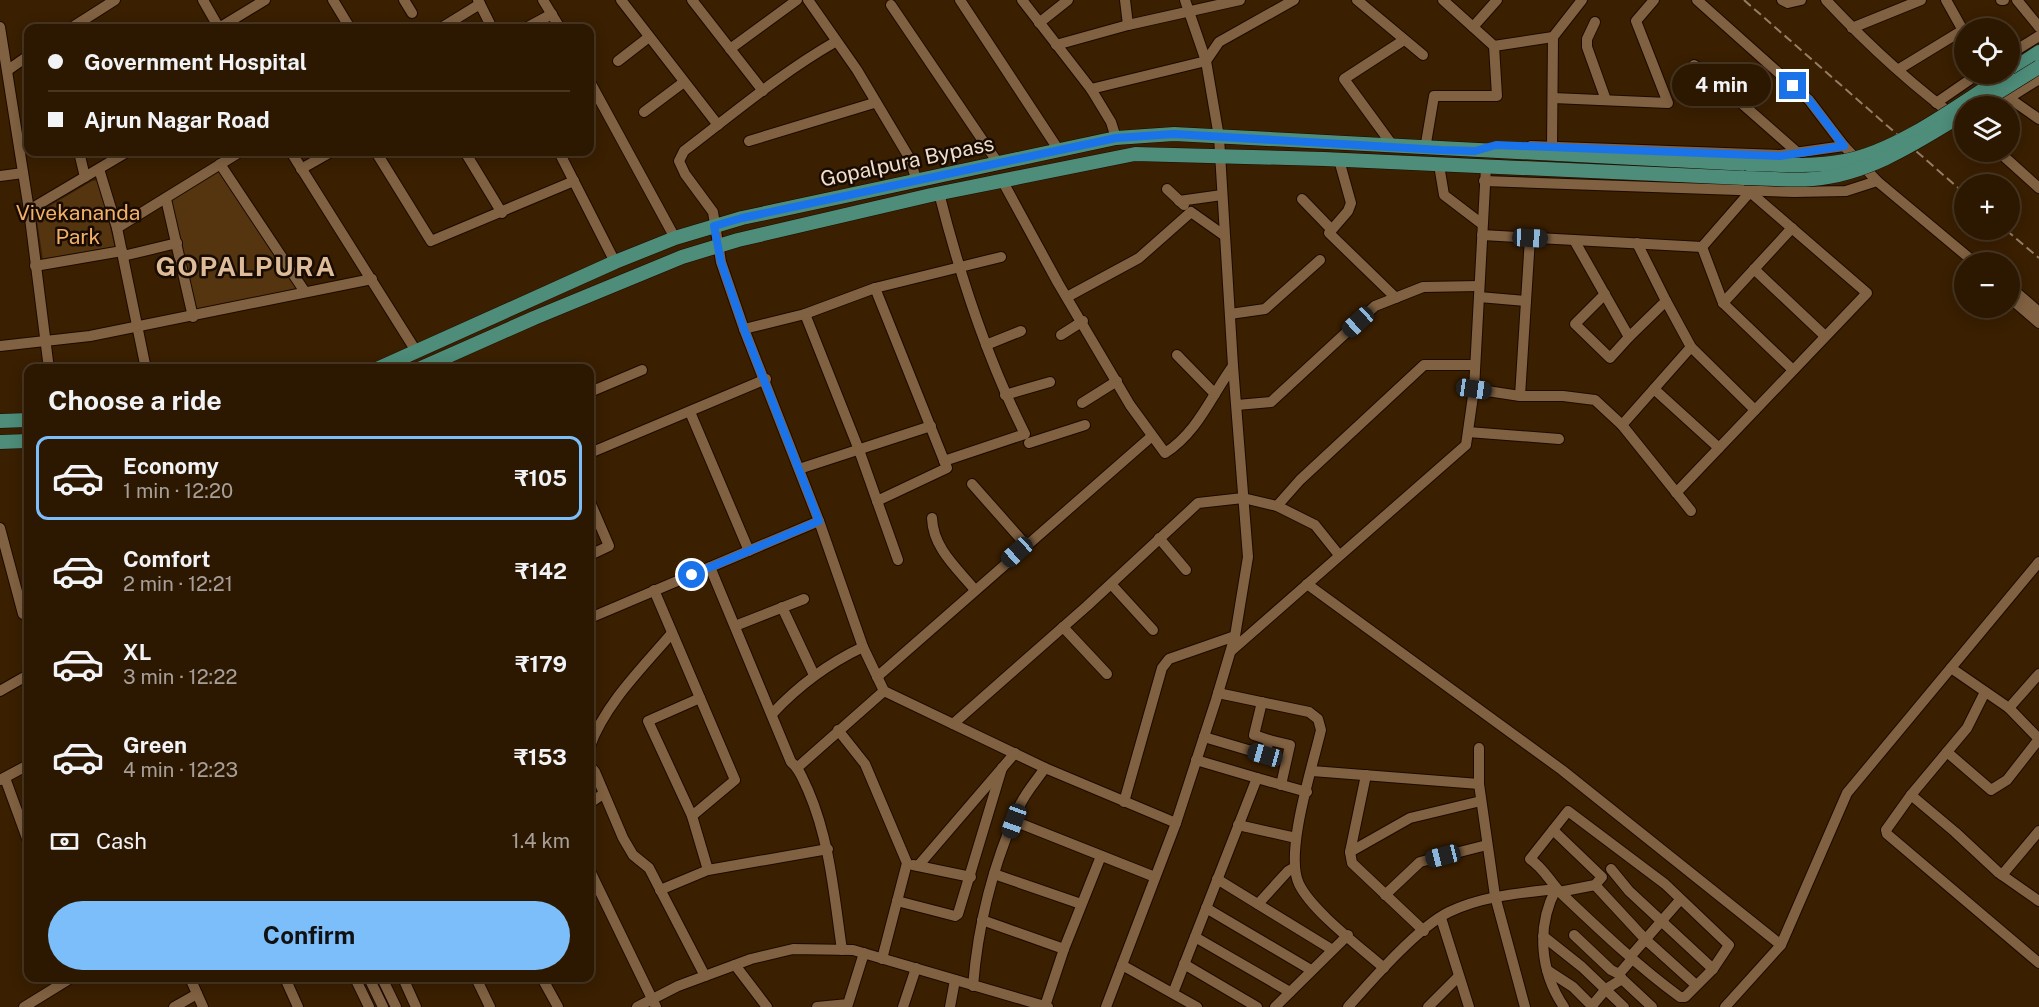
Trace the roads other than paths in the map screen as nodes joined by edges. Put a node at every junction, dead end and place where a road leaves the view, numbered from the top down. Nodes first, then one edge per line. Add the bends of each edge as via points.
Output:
1 (116, 0) edge
2 (203, 0) edge
3 (265, 0) edge
4 (333, 0) edge
5 (404, 0) edge
6 (543, 0) edge
7 (621, 0) edge
8 (796, 0) edge
9 (808, 0) edge
10 (960, 0) edge
11 (1022, 0) edge
12 (1068, 0) edge
13 (1125, 0) edge
14 (1185, 0) edge
15 (1240, 0) edge
16 (1293, 0) edge
17 (1357, 0) edge
18 (1443, 0) edge
19 (1497, 0) edge
20 (1582, 0) edge
21 (1654, 0) edge
22 (1697, 0) edge
23 (1782, 0) edge
24 (1801, 0) edge
25 (1826, 0) edge
26 (1921, 0) edge
27 (1947, 0) edge
28 (2017, 0) edge
29 (479, 2) edge
30 (697, 2) edge
31 (891, 5) dead end
32 (1188, 11) junction
33 (412, 12) dead end
34 (552, 14) junction
35 (1957, 18) edge
36 (1595, 22) dead end
37 (1040, 23) junction
38 (77, 24) edge
39 (217, 24) edge
40 (226, 24) edge
41 (348, 24) edge
42 (447, 24) edge
43 (490, 24) edge
44 (533, 24) edge
45 (558, 24) edge
46 (1128, 25) junction
47 (0, 27) edge
48 (1473, 27) junction
49 (2039, 27) edge
50 (1852, 28) junction
51 (2039, 36) edge
52 (649, 37) junction
53 (1553, 37) junction
54 (1954, 38) edge
55 (1404, 40) junction
56 (835, 42) junction
57 (1056, 45) junction
58 (1494, 46) junction
59 (2020, 48) edge
60 (730, 49) junction
61 (2039, 52) edge
62 (1423, 55) dead end
63 (24, 59) edge
64 (1206, 60) junction
65 (618, 61) dead end
66 (2020, 64) edge
67 (1694, 65) dead end
68 (2039, 67) edge
69 (1899, 69) junction
70 (8, 70) junction
71 (2039, 79) edge
72 (684, 82) junction
73 (1964, 84) edge
74 (1989, 84) edge
75 (1995, 84) edge
76 (1091, 88) junction
77 (594, 89) edge
78 (763, 91) junction
79 (1992, 96) edge
80 (2006, 96) edge
81 (2011, 96) edge
82 (1553, 98) junction
83 (1606, 100) junction
84 (874, 103) junction
85 (1936, 103) junction
86 (2020, 106) edge
87 (644, 112) dead end
88 (1954, 116) edge
89 (1954, 119) edge
90 (2039, 119) edge
91 (718, 125) junction
92 (1220, 137) junction
93 (1116, 138) junction
94 (749, 141) dead end
95 (1394, 146) junction
96 (1844, 146) junction
97 (1552, 147) junction
98 (1058, 149) junction
99 (1425, 149) junction
100 (1475, 151) junction
101 (1798, 153) junction
102 (81, 156) edge
103 (121, 156) edge
104 (233, 156) edge
105 (293, 156) edge
106 (325, 156) edge
107 (378, 156) edge
108 (467, 156) edge
109 (561, 156) edge
110 (1219, 156) junction
111 (1340, 160) junction
112 (2010, 162) edge
113 (998, 163) junction
114 (219, 164) junction
115 (1439, 165) junction
116 (301, 169) junction
117 (99, 170) junction
118 (23, 173) junction
119 (1485, 174) junction
120 (0, 176) edge
121 (85, 177) junction
122 (574, 181) junction
123 (917, 182) junction
124 (1003, 182) junction
125 (1877, 182) junction
126 (2039, 188) edge
127 (1167, 189) dead end
128 (1750, 192) junction
129 (939, 193) junction
130 (1222, 195) junction
131 (166, 199) junction
132 (1302, 199) dead end
133 (1179, 201) junction
134 (29, 210) junction
135 (1191, 212) junction
136 (502, 213) junction
137 (714, 226) junction
138 (117, 228) junction
139 (1791, 228) junction
140 (1331, 229) junction
141 (1482, 230) junction
142 (1225, 236) junction
143 (675, 238) junction
144 (1530, 238) junction
145 (1574, 240) junction
146 (177, 243) junction
147 (1637, 243) junction
148 (717, 246) junction
149 (1702, 247) junction
150 (1962, 252) edge
151 (122, 254) junction
152 (1001, 256) dead end
153 (1320, 260) dead end
154 (615, 262) junction
155 (35, 266) junction
156 (958, 268) junction
157 (1754, 269) junction
158 (372, 279) junction
159 (875, 288) junction
160 (1479, 291) junction
161 (305, 292) junction
162 (1605, 294) junction
163 (2020, 296) edge
164 (1067, 297) junction
165 (1396, 298) junction
166 (1526, 301) junction
167 (1666, 301) junction
168 (1723, 303) junction
169 (2020, 307) edge
170 (2039, 312) edge
171 (805, 314) junction
172 (1230, 314) junction
173 (193, 317) junction
174 (1083, 321) junction
175 (2039, 323) edge
176 (138, 327) junction
177 (744, 329) junction
178 (1021, 331) dead end
179 (1061, 335) dead end
180 (1825, 336) junction
181 (1629, 337) junction
182 (46, 341) junction
183 (986, 345) junction
184 (0, 346) edge
185 (1691, 347) junction
186 (416, 351) junction
187 (1176, 355) dead end
188 (49, 364) edge
189 (145, 364) edge
190 (388, 364) edge
191 (431, 364) edge
192 (1475, 365) junction
193 (1233, 366) junction
194 (642, 370) dead end
195 (1793, 370) junction
196 (766, 379) junction
197 (1117, 381) junction
198 (1050, 382) dead end
199 (1474, 389) junction
200 (1654, 389) junction
201 (594, 390) edge
202 (1215, 394) junction
203 (1005, 395) junction
204 (1520, 396) junction
205 (1082, 403) dead end
206 (1237, 405) junction
207 (1755, 410) junction
208 (690, 412) junction
209 (24, 420) edge
210 (0, 421) edge
211 (1085, 425) dead end
212 (1622, 425) junction
213 (931, 426) junction
214 (1468, 432) junction
215 (1152, 436) junction
216 (1559, 439) dead end
217 (24, 441) edge
218 (0, 442) edge
219 (1028, 443) junction
220 (1719, 448) junction
221 (859, 450) junction
222 (594, 451) edge
223 (944, 461) junction
224 (800, 469) junction
225 (972, 484) dead end
226 (1676, 493) junction
227 (1244, 498) junction
228 (878, 501) junction
229 (1277, 506) junction
230 (594, 511) edge
231 (1691, 511) dead end
232 (932, 518) dead end
233 (819, 521) junction
234 (0, 528) edge
235 (1159, 538) junction
236 (1026, 545) junction
237 (749, 551) junction
238 (594, 553) edge
239 (1339, 555) junction
240 (898, 560) dead end
241 (2039, 562) edge
242 (710, 567) junction
243 (1186, 570) dead end
244 (1111, 584) junction
245 (1307, 584) junction
246 (654, 590) junction
247 (975, 590) junction
248 (804, 599) dead end
249 (782, 607) junction
250 (23, 614) dead end
251 (594, 616) edge
252 (735, 626) junction
253 (1063, 627) junction
254 (1153, 630) dead end
255 (672, 633) junction
256 (1235, 636) junction
257 (863, 647) junction
258 (1231, 651) junction
259 (1951, 668) junction
260 (1107, 674) dead end
261 (2039, 674) edge
262 (814, 675) junction
263 (24, 677) edge
264 (877, 677) junction
265 (0, 691) edge
266 (884, 691) junction
267 (1985, 692) junction
268 (1218, 693) junction
269 (700, 699) junction
270 (1262, 702) junction
271 (2009, 708) junction
272 (772, 714) junction
273 (953, 724) junction
274 (838, 730) junction
275 (594, 735) edge
276 (1204, 737) junction
277 (1269, 740) junction
278 (1479, 748) dead end
279 (1947, 752) junction
280 (1019, 755) junction
281 (1196, 760) junction
282 (24, 767) edge
283 (798, 767) junction
284 (1002, 768) junction
285 (1045, 768) junction
286 (594, 771) edge
287 (1312, 771) junction
288 (1366, 775) junction
289 (1257, 778) junction
290 (2, 779) edge
291 (1479, 784) junction
292 (1281, 785) junction
293 (1307, 792) junction
294 (603, 794) junction
295 (1911, 795) junction
296 (594, 800) edge
297 (1481, 801) junction
298 (1124, 802) junction
299 (692, 816) junction
300 (1014, 821) junction
301 (1176, 823) junction
302 (1238, 825) junction
303 (1553, 830) junction
304 (2039, 831) edge
305 (24, 832) edge
306 (1296, 838) junction
307 (1487, 845) junction
308 (828, 849) junction
309 (1350, 852) junction
310 (1629, 855) junction
311 (1101, 856) junction
312 (913, 864) junction
313 (1295, 867) junction
314 (708, 870) junction
315 (1606, 872) junction
316 (994, 874) junction
317 (2002, 875) junction
318 (971, 877) junction
319 (1155, 877) junction
320 (594, 879) edge
321 (1217, 879) junction
322 (1595, 885) junction
323 (660, 890) junction
324 (1558, 890) junction
325 (2036, 894) edge
326 (1385, 895) junction
327 (1495, 896) junction
328 (1680, 900) junction
329 (897, 902) junction
330 (1081, 904) junction
331 (1258, 904) junction
332 (1206, 908) junction
333 (1441, 918) junction
334 (982, 920) junction
335 (1661, 920) junction
336 (1424, 931) junction
337 (1348, 935) junction
338 (1574, 935) dead end
339 (1543, 936) junction
340 (1195, 937) junction
341 (1645, 939) junction
342 (1782, 945) junction
343 (1064, 949) junction
344 (1331, 949) junction
345 (842, 950) junction
346 (864, 953) junction
347 (882, 958) junction
348 (1631, 958) junction
349 (2039, 963) edge
350 (735, 964) junction
351 (1184, 964) junction
352 (1122, 965) junction
353 (916, 968) junction
354 (1384, 968) junction
355 (1546, 969) junction
356 (1713, 969) junction
357 (1311, 970) junction
358 (705, 976) junction
359 (1458, 977) junction
360 (1621, 977) junction
361 (955, 981) junction
362 (65, 982) edge
363 (192, 982) edge
364 (287, 982) edge
365 (358, 982) edge
366 (371, 982) edge
367 (384, 982) edge
368 (404, 982) edge
369 (478, 982) edge
370 (544, 982) edge
371 (1696, 985) junction
372 (973, 986) junction
373 (1606, 990) junction
374 (1290, 992) junction
375 (1173, 993) junction
376 (197, 994) junction
377 (1685, 1002) edge
378 (654, 1003) edge
379 (847, 1006) edge
380 (24, 1007) edge
381 (174, 1007) edge
382 (203, 1007) edge
383 (298, 1007) edge
384 (369, 1007) edge
385 (383, 1007) edge
386 (396, 1007) edge
387 (416, 1007) edge
388 (490, 1007) edge
389 (558, 1007) edge
390 (637, 1007) edge
391 (767, 1007) edge
392 (817, 1007) edge
393 (903, 1007) edge
394 (950, 1007) edge
395 (1046, 1007) edge
396 (1106, 1007) edge
397 (1197, 1007) edge
398 (1257, 1007) edge
399 (1275, 1007) edge
400 (1348, 1007) edge
401 (1428, 1007) edge
402 (1469, 1007) edge
403 (1525, 1007) edge
404 (1564, 1007) edge
405 (1592, 1007) edge
406 (1624, 1007) edge
407 (1652, 1007) edge
408 (1725, 1007) edge

1 - 38 street
2 - 39 street
3 - 40 street
4 - 41 street
5 - 33 street
6 - 34 street
7 - 52 street
8 - 60 street
9 - 56 street
10 - 98 street
11 - 37 street
12 - 37 street
13 - 46 street
14 - 32 street
15 - 32 street
16 - 64 street via 1219,42
17 - 55 street
18 - 48 street
19 - 48 street
20 - 53 street
21 - 83 street via 1636,21 1668,103
22 - 96 street via 1809,100
23 - 24 street
25 - 50 street
26 - 50 street
27 - 35 street
28 - 49 street
29 - 42 street
29 - 43 street
30 - 60 street
31 - 113 street
32 - 46 street
32 - 64 street
34 - 44 street
34 - 45 street
36 - 83 street via 1587,47
37 - 57 street
46 - 57 street
47 - 70 street
48 - 58 street
50 - 69 street
51 - 59 street
52 - 65 street
52 - 72 street
53 - 58 street
53 - 82 street
54 - 69 street
55 - 62 street
55 - 95 street via 1344,79
56 - 78 street
56 - 84 street via 857,70
57 - 76 street
58 - 99 street via 1497,96 1434,96
60 - 78 street
61 - 66 main road, Gopalpura Bypass
63 - 70 street
64 - 76 street
64 - 92 street
67 - 101 street
68 - 79 main road, bridge
69 - 85 street
70 - 118 street
71 - 81 street
72 - 87 street
72 - 91 street
73 - 85 street
74 - 100 main road, Gopalpura Bypass, bridge via 1908,136 1845,160 1802,165 1748,164
75 - 80 street
76 - 93 street
77 - 143 street
78 - 91 street
82 - 83 street
82 - 97 street
84 - 94 street
84 - 123 street via 910,159
85 - 88 street
86 - 90 street
89 - 119 main road, Gopalpura Bypass, bridge via 1885,160 1814,179 1504,168
91 - 137 street via 684,151 679,160 713,213
92 - 93 main road, Gopalpura Bypass via 1174,134
92 - 95 main road, Gopalpura Bypass
92 - 110 street
93 - 98 main road, Gopalpura Bypass
95 - 99 main road, Gopalpura Bypass
96 - 101 street
96 - 125 street
97 - 100 street via 1496,145
97 - 101 street via 1736,155
98 - 113 main road, Gopalpura Bypass
99 - 100 main road, Gopalpura Bypass
102 - 121 street
103 - 117 street
104 - 114 street
105 - 116 street
106 - 116 street
107 - 136 street via 431,241
108 - 136 street
109 - 122 street
110 - 111 main road, Gopalpura Bypass
110 - 124 main road, Gopalpura Bypass via 1135,154
110 - 130 street
111 - 115 main road, Gopalpura Bypass
111 - 140 street via 1351,203
112 - 126 street
113 - 123 main road, Gopalpura Bypass
114 - 131 street
114 - 161 street
115 - 119 main road, Gopalpura Bypass
115 - 141 street via 1444,195
116 - 158 street
117 - 121 street
117 - 138 street
118 - 120 street
118 - 134 street
119 - 128 street
119 - 141 street
121 - 134 street
122 - 136 street
122 - 154 street
123 - 137 main road, Gopalpura Bypass
124 - 129 main road, Gopalpura Bypass
124 - 164 street
125 - 128 street via 1845,191
125 - 150 street
127 - 133 street
128 - 139 street
128 - 149 street
129 - 148 main road, Gopalpura Bypass
129 - 156 street
130 - 133 street
130 - 142 street
131 - 138 street
131 - 146 street
132 - 140 street
133 - 135 street
134 - 155 street
135 - 142 street
135 - 164 street via 1139,258
137 - 143 main road, Gopalpura Bypass
137 - 148 street
138 - 151 street
139 - 157 street
139 - 180 street via 1867,293
140 - 165 street via 1333,238
141 - 144 street
141 - 160 street
142 - 172 street
143 - 154 main road, Gopalpura Bypass
144 - 145 street
144 - 166 street
145 - 147 street
145 - 162 street
146 - 151 street
146 - 173 street
147 - 149 street
147 - 167 street
148 - 177 street
148 - 191 main road, Gopalpura Bypass via 682,257
149 - 168 street
151 - 155 street
151 - 176 street
152 - 156 street
153 - 172 street via 1265,309
154 - 186 main road, Gopalpura Bypass
155 - 182 street
156 - 159 street
156 - 183 street
157 - 168 street
157 - 180 street
158 - 161 street
158 - 186 street
159 - 171 street
159 - 213 street
160 - 165 street via 1423,287
160 - 166 street
160 - 192 street
161 - 173 street
162 - 181 street
162 - 181 street via 1575,324 1610,358
163 - 170 street
164 - 174 street
165 - 206 street via 1375,306 1271,402
166 - 204 street
167 - 181 street
167 - 185 street
168 - 195 street
169 - 175 street
171 - 177 street
171 - 221 street
172 - 193 street
173 - 176 street
174 - 179 street
174 - 197 street
176 - 182 street
176 - 189 street
177 - 196 street
178 - 183 street
180 - 195 street
182 - 184 street
182 - 188 street
183 - 203 street
185 - 200 street
185 - 207 street
186 - 190 main road, Gopalpura Bypass
187 - 202 street
192 - 199 street
192 - 229 street via 1424,364
193 - 202 street
193 - 206 street
194 - 201 street
195 - 207 street
196 - 208 street
196 - 224 street
197 - 205 street
197 - 215 street
198 - 203 street
199 - 204 street
199 - 214 street
200 - 212 street
200 - 220 street
202 - 215 street via 1178,444 1165,453
203 - 219 street
204 - 212 street via 1595,400
206 - 227 street
207 - 220 street
208 - 222 street
208 - 237 street
209 - 210 main road
211 - 219 street
212 - 226 street
213 - 221 street
213 - 223 street
214 - 216 street
214 - 239 street via 1466,445
215 - 236 street
217 - 218 main road
219 - 223 street
220 - 226 street
221 - 224 street
221 - 228 street
223 - 228 street via 947,468
224 - 233 street
225 - 236 street
226 - 231 street
227 - 229 street
227 - 235 street via 1198,503
227 - 256 street via 1248,556
228 - 240 street
229 - 239 street via 1315,525
230 - 238 street via 609,546
232 - 247 street via 937,543
233 - 237 street
233 - 257 street
234 - 250 street
235 - 243 street
235 - 244 street
236 - 247 street
237 - 242 street
239 - 245 street
241 - 259 street
242 - 246 street
242 - 252 street
244 - 253 street
244 - 254 street
245 - 258 street
245 - 342 street via 1562,770
246 - 251 street
246 - 255 street
247 - 264 street
248 - 249 street
249 - 252 street
249 - 262 street
252 - 272 street
253 - 260 street
253 - 273 street
255 - 269 street
255 - 275 street
256 - 258 street
256 - 298 street via 1169,659 1162,668
257 - 262 street
257 - 264 street
258 - 268 street
259 - 267 street
259 - 342 street via 1847,793
261 - 271 street
262 - 272 street
263 - 265 street
264 - 266 street
266 - 273 street
266 - 274 street
267 - 271 street
267 - 279 street via 1967,728
268 - 270 street
268 - 276 street
269 - 299 street via 735,780
269 - 299 street via 648,720
270 - 277 street via 1254,735
270 - 287 street via 1308,712 1318,719 1321,730
271 - 279 street via 2039,739 1998,788 1984,786
272 - 283 street via 791,762
273 - 280 street
274 - 283 street
274 - 312 street via 865,765
276 - 277 street via 1265,755
276 - 281 street
277 - 292 street via 1290,745
278 - 291 street
279 - 295 street
280 - 284 street
280 - 285 street
281 - 289 street
281 - 301 street
282 - 290 street
283 - 308 street
284 - 312 street
284 - 318 street via 988,806
285 - 298 street
285 - 300 street
286 - 294 street
287 - 288 street
287 - 293 street
288 - 291 street
288 - 309 street
289 - 292 street
289 - 302 street
290 - 305 street
291 - 297 street
292 - 293 street
293 - 306 street
294 - 296 street
294 - 323 street via 633,855 649,868
295 - 317 street
295 - 349 street via 1888,824 1887,834
297 - 307 street
297 - 309 street via 1410,818
298 - 301 street
299 - 314 street
300 - 311 street
300 - 316 street
301 - 319 street
302 - 306 street
302 - 321 street
303 - 310 street via 1568,811
303 - 315 street
303 - 324 street via 1530,859 1542,867
304 - 317 street
306 - 313 street
307 - 326 street via 1420,862
307 - 327 street
308 - 314 street
308 - 345 street
309 - 326 street via 1352,863
310 - 315 street
310 - 328 street
311 - 319 street
311 - 330 street
312 - 318 street
312 - 329 street
313 - 331 street
313 - 337 street via 1299,885 1312,902
314 - 323 street
315 - 322 street
315 - 335 street
316 - 330 street
316 - 334 street
317 - 325 street
318 - 329 street via 955,916
319 - 352 street
320 - 378 street
321 - 331 street
321 - 332 street
322 - 324 street
322 - 341 street
323 - 358 street
324 - 327 street
324 - 339 street
324 - 348 street
326 - 336 street
327 - 333 street
327 - 403 street
328 - 335 street
328 - 356 street via 1730,945
329 - 347 street
330 - 343 street
331 - 344 street
332 - 340 street
332 - 357 street
333 - 336 street
333 - 359 street
334 - 343 street
334 - 372 street
335 - 341 street
335 - 356 street
336 - 354 street
337 - 344 street
337 - 354 street
338 - 360 street
339 - 355 street
339 - 373 street
340 - 351 street
340 - 374 street
341 - 348 street
341 - 371 street
342 - 408 street
343 - 395 street
344 - 357 street
345 - 346 street
345 - 350 street via 793,950
346 - 347 street
346 - 379 street
347 - 353 street
348 - 360 street
348 - 377 street
350 - 358 street
350 - 391 street
351 - 375 street
351 - 398 street
352 - 375 street
352 - 396 street
353 - 361 street
353 - 393 street
354 - 400 street
355 - 404 street
355 - 405 street
356 - 371 street
357 - 374 street
358 - 378 street
359 - 401 street
359 - 402 street
360 - 373 street
360 - 407 street
361 - 372 street
361 - 394 street
362 - 380 street
363 - 376 street
364 - 383 street
365 - 384 street
366 - 385 street
367 - 386 street
368 - 387 street
369 - 388 street
370 - 389 street
371 - 377 street
372 - 395 street
373 - 405 street
373 - 406 street
374 - 399 street
375 - 397 street
376 - 381 street
376 - 382 street
378 - 390 street
379 - 392 street

